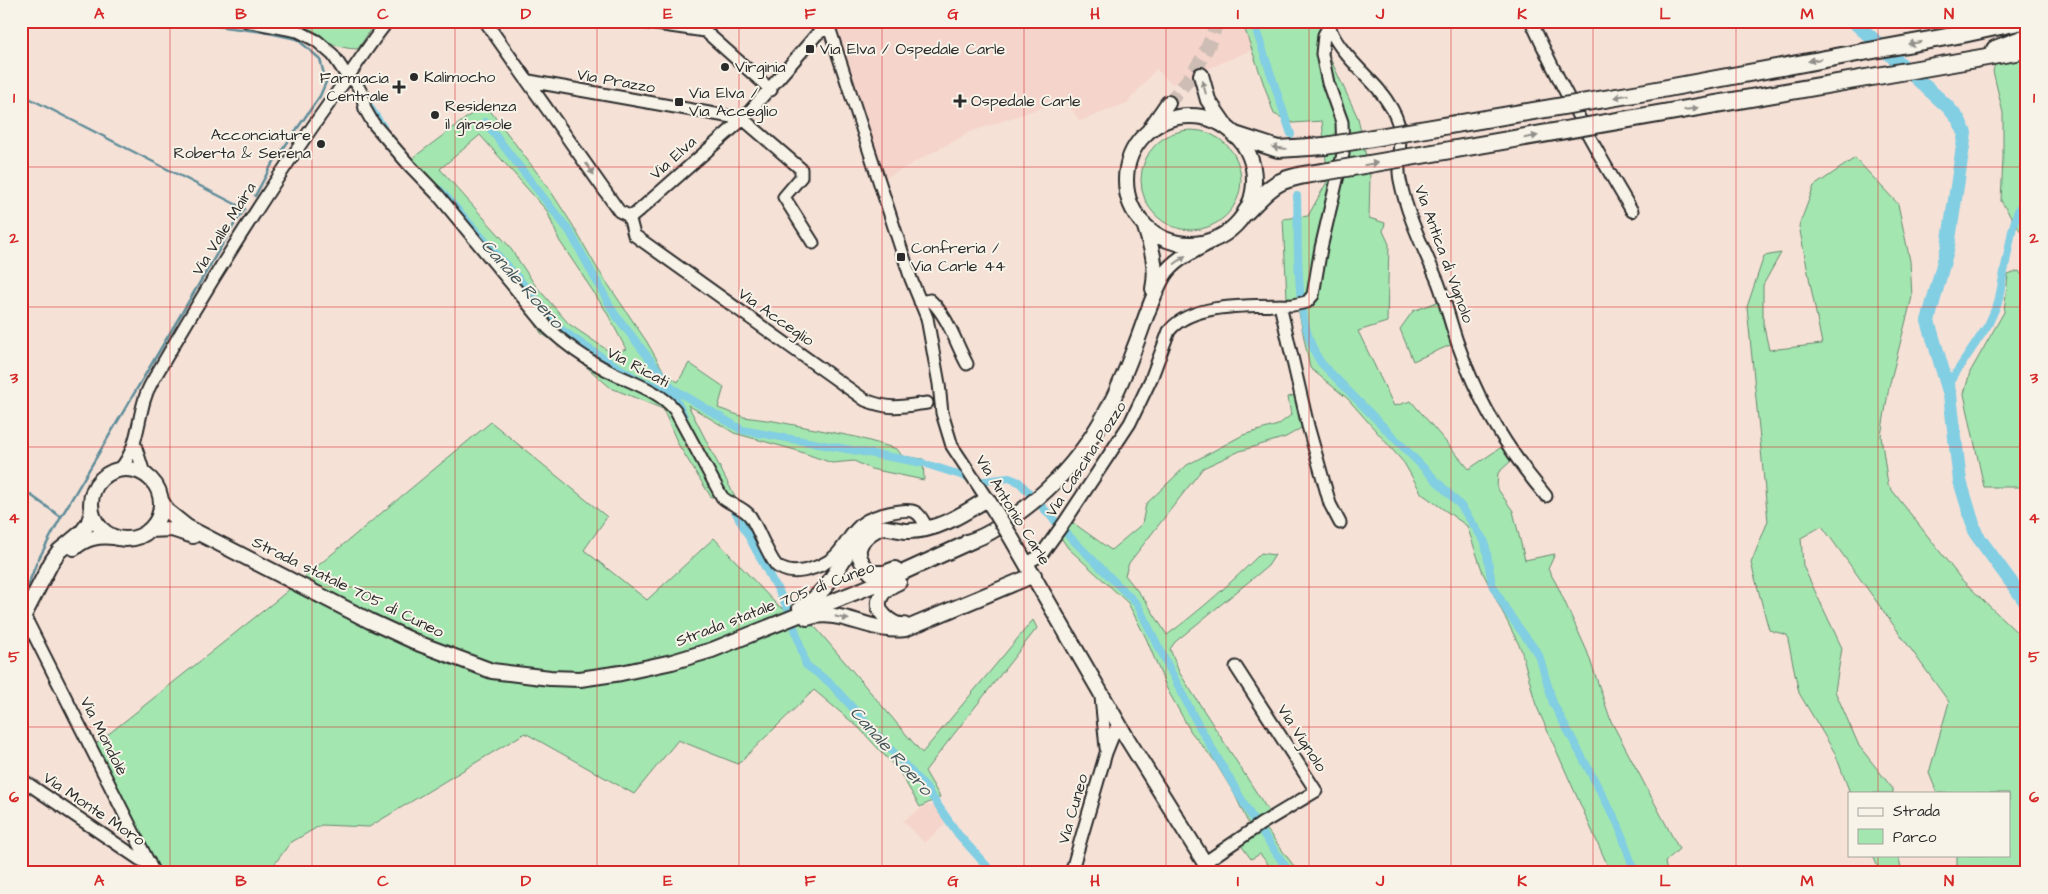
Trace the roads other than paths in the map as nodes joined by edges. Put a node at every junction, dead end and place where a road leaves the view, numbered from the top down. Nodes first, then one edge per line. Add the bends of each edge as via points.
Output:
1 (246, 21) edge
2 (388, 21) edge
3 (485, 21) edge
4 (635, 21) edge
5 (1531, 21) edge
6 (2023, 21) edge
7 (261, 22) edge
8 (827, 24) edge
9 (1329, 24) edge
10 (689, 25) edge
11 (1963, 34) junction
12 (2027, 36) edge
13 (2027, 50) edge
14 (1958, 62) junction
15 (352, 72) junction
16 (1201, 75) dead end
17 (529, 82) junction
18 (771, 90) junction
19 (1168, 103) tunnel mouth
20 (743, 119) junction
21 (1231, 131) junction
22 (1145, 135) junction
23 (1632, 211) dead end
24 (1246, 212) junction
25 (624, 214) junction
26 (1144, 224) junction
27 (1213, 240) junction
28 (813, 243) dead end
29 (920, 302) junction
30 (1280, 305) junction
31 (1146, 316) junction
32 (967, 364) dead end
33 (926, 403) dead end
34 (135, 445) junction
35 (120, 469) junction
36 (150, 478) junction
37 (1546, 496) dead end
38 (987, 499) junction
39 (161, 500) junction
40 (92, 512) junction
41 (1340, 523) dead end
42 (879, 528) junction
43 (926, 528) junction
44 (149, 530) junction
45 (123, 539) junction
46 (969, 543) junction
47 (220, 545) junction
48 (1030, 569) junction
49 (47, 572) junction
50 (24, 615) edge
51 (915, 625) junction
52 (712, 650) junction
53 (1236, 667) dead end
54 (1100, 692) junction
55 (1118, 723) junction
56 (1105, 731) junction
57 (1128, 740) junction
58 (1108, 748) junction
59 (21, 779) edge
60 (149, 862) junction
61 (1208, 868) edge
62 (154, 873) edge
63 (1071, 873) edge

1 - 7 street
2 - 15 street, Via Valle Maira
3 - 17 street, Via Acceglio
4 - 10 street
5 - 23 street via 1557,79
6 - 11 highway
7 - 15 street via 307,35
8 - 18 street, Via Elva
8 - 29 street, Via Antonio Carle
9 - 30 street, Via Cascina Pozzo via 1322,54 1342,122 1343,154 1313,295 1309,301
9 - 37 street, Via Antica di Vignolo via 1336,40 1379,90 1398,122 1399,178 1458,346 1485,407 1518,463
10 - 18 street via 705,31
11 - 12 highway
11 -> 21 highway, bridge via 1325,146 1278,149
12 - 14 highway
13 - 14 highway
24 -> 14 highway, bridge via 1277,182 1293,176
15 - 34 street, Via Valle Maira via 238,237 151,384 140,412
15 - 43 street, Via Ricati via 373,123 438,195 548,328 566,345 604,369 666,400 675,410 722,497 749,515 778,566 788,571 804,571 824,563 837,554 850,534 865,521 883,515 904,510 916,512
21 -> 16 main road via 1208,100
17 - 20 street, Via Prazzo
17 -> 25 street, Via Acceglio
18 - 20 street, Via Elva
19 - 22 main road
20 - 25 street, Via Elva via 634,215
20 - 28 street via 801,169 801,177 784,197
21 - 22 main road via 1212,120 1194,116 1160,124
21 - 24 main road via 1248,152 1254,172 1253,193
22 - 26 main road via 1134,150 1126,185 1133,209
24 - 27 main road via 1232,229
25 - 33 street, Via Acceglio via 634,235 865,400 895,408
26 - 27 main road via 1158,236 1176,243 1195,244
26 - 31 main road via 1153,252 1155,272
31 -> 27 main road via 1164,276 1184,257
29 - 32 street via 930,300 936,305
29 - 38 street, Via Antonio Carle via 928,326 942,413 952,446
30 - 41 street via 1308,426 1330,504
30 - 48 street, Via Cascina Pozzo via 1200,311 1174,325 1141,401 1115,448
31 - 46 main road via 1116,394 1078,457 1048,489 1010,519
34 - 35 street, Via Valle Maira
34 - 36 street, Via Valle Maira via 143,470
35 - 36 main road via 141,472
35 - 40 main road via 109,473 94,489
36 - 39 main road
38 - 43 main road via 954,519
38 - 48 main road, Via Antonio Carle, bridge
39 - 44 main road via 156,521
39 - 47 main road, Strada statale 705 di Cuneo via 167,511 182,523
40 - 45 main road via 103,530
40 - 49 main road via 88,524 59,552
42 - 43 main road via 908,531
42 - 46 main road via 866,535 858,554 860,563 870,573 884,573 942,549
42 - 52 main road via 870,528 858,535 821,593 810,603 725,637
44 - 45 main road
44 - 47 main road, Strada statale 705 di Cuneo via 172,530
45 - 49 main road via 100,535 90,538
46 - 51 main road via 947,560 890,586 881,594 878,606 882,615 897,625
46 - 52 main road, Strada statale 705 di Cuneo
47 - 52 main road, Strada statale 705 di Cuneo via 420,644 492,670 550,678 580,678 621,673
48 - 51 main road
48 - 54 main road, Via Antonio Carle
49 - 50 main road
50 - 60 street, Via Mondolè
52 -> 51 main road via 820,615 896,631
53 - 61 street, Via Vignolo via 1316,791 1258,826
54 - 55 main road, Via Antonio Carle
54 - 56 street, Via Cuneo
55 - 56 street
55 - 57 main road, Via Vignolo
55 - 58 street, Via Cuneo
56 - 58 street, Via Cuneo
57 - 58 street
57 - 61 main road, Via Vignolo
58 - 63 street, Via Cuneo
59 - 60 street, Via Monte Moro via 139,859
60 - 62 street, Via Mondolè

